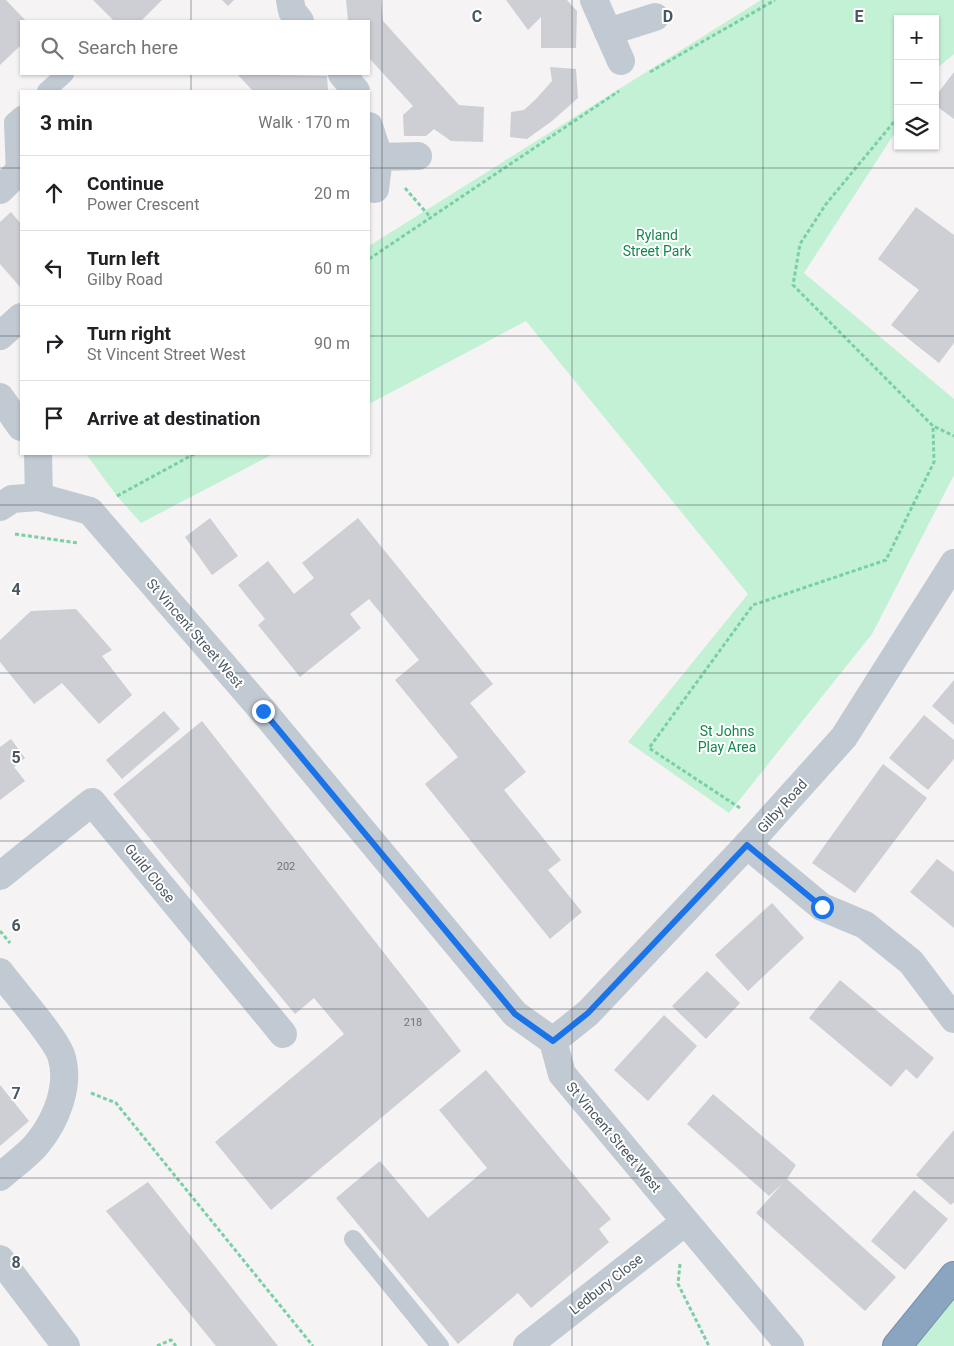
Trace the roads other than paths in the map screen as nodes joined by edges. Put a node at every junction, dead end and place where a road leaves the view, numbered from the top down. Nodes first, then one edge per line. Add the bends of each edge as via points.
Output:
1 (290, 0) edge
2 (594, 0) edge
3 (654, 16) dead end
4 (299, 20) edge
5 (608, 32) junction
6 (624, 73) road end
7 (64, 75) edge
8 (343, 75) edge
9 (47, 90) edge
10 (355, 90) edge
11 (20, 116) edge
12 (370, 129) edge
13 (418, 156) dead end
14 (379, 157) junction
15 (7, 182) edge
16 (375, 189) dead end
17 (20, 318) edge
18 (0, 336) edge
19 (0, 397) edge
20 (20, 425) edge
21 (38, 455) edge
22 (39, 497) junction
23 (0, 507) edge
24 (954, 562) edge
25 (747, 845) junction
26 (0, 876) edge
27 (0, 972) edge
28 (954, 1019) edge
29 (283, 1034) dead end
30 (553, 1041) junction
31 (0, 1177) edge
32 (685, 1222) junction
33 (354, 1239) dead end
34 (0, 1259) edge
35 (954, 1276) edge
36 (66, 1346) edge
37 (440, 1346) edge
38 (527, 1346) edge
39 (790, 1346) edge
40 (897, 1346) edge

1 - 4 street via 292,11
2 - 5 street
3 - 5 street
5 - 6 street
7 - 9 lane
8 - 10 street
11 - 15 lane via 13,122
12 - 14 street
13 - 14 street
14 - 16 street
17 - 18 street
19 - 20 street
21 - 22 street
22 - 23 street, St Vincent Street West via 12,499
22 - 30 street, St Vincent Street West via 90,511 515,1014
24 - 25 street, Gilby Road via 844,736
25 - 28 street via 822,907 865,925 911,962
25 - 30 street, Gilby Road via 588,1013
26 - 29 street, Guild Close via 92,802
27 - 31 street via 61,1054 64,1087 54,1116 37,1144
30 - 32 street, St Vincent Street West via 562,1074
32 - 38 street, Ledbury Close
32 - 39 street, St Vincent Street West
33 - 37 lane
34 - 36 street
35 - 40 highway

